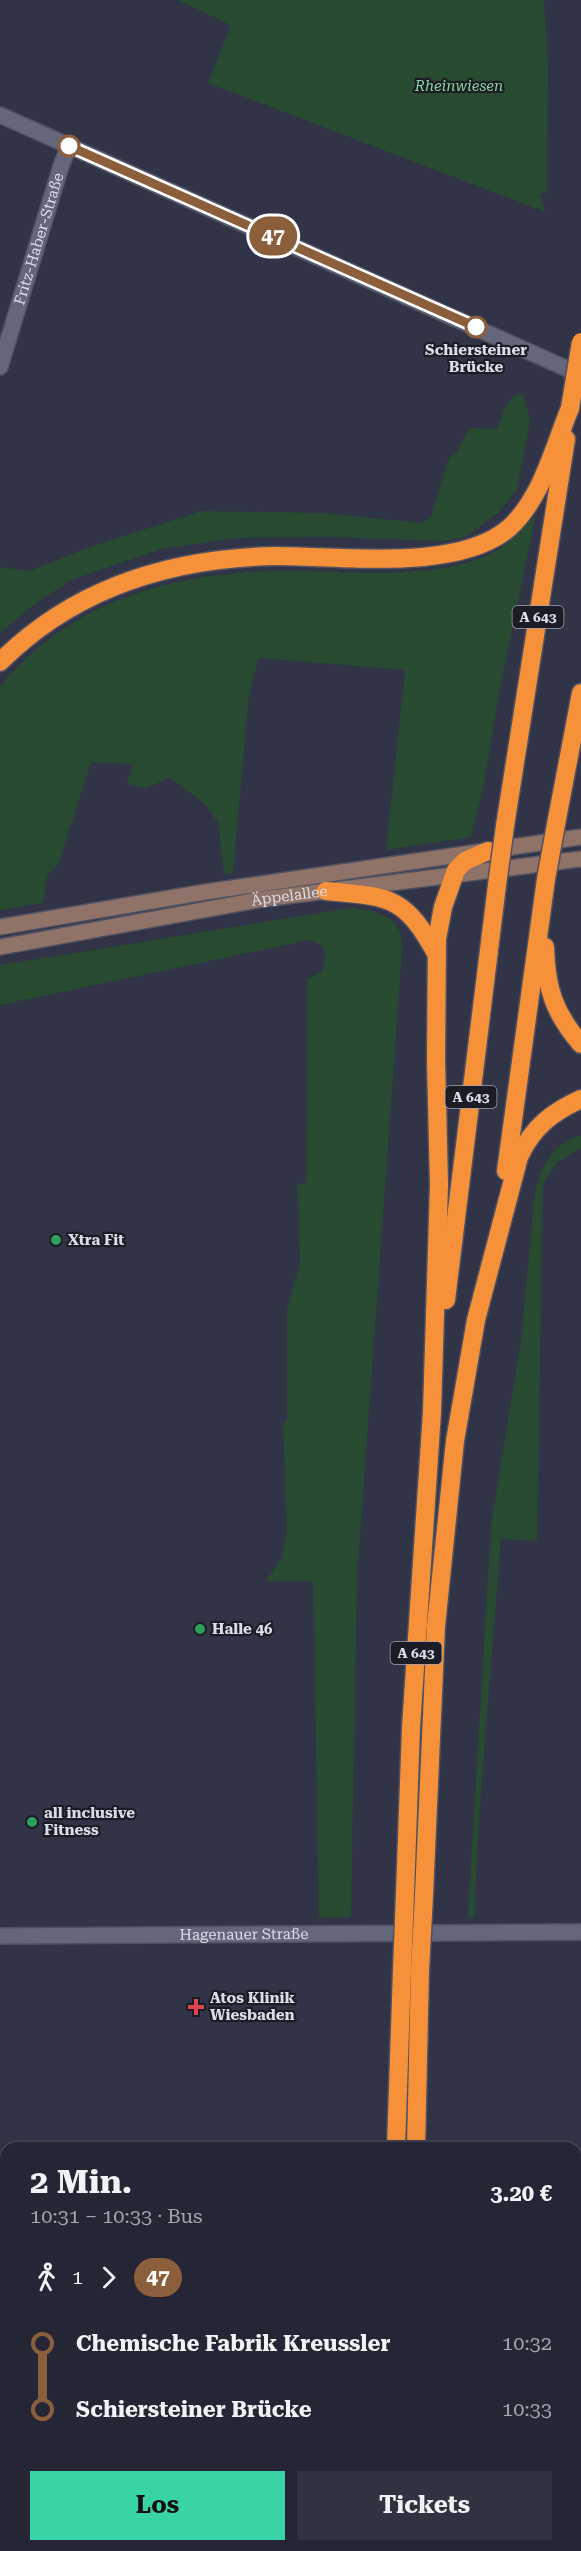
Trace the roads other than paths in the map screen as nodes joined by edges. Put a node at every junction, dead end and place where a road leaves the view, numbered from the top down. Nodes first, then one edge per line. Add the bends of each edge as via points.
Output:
1 (0, 115) edge
2 (69, 146) junction
3 (581, 342) edge
4 (0, 367) edge
5 (581, 375) edge
6 (570, 408) junction
7 (0, 662) edge
8 (581, 693) edge
9 (581, 837) edge
10 (488, 851) junction
11 (581, 859) edge
12 (453, 877) junction
13 (546, 879) junction
14 (326, 891) junction
15 (0, 927) edge
16 (0, 947) edge
17 (436, 955) junction
18 (581, 1044) edge
19 (581, 1099) edge
20 (496, 1247) junction
21 (432, 1412) junction
22 (581, 1932) edge
23 (0, 1936) edge
24 (411, 1970) junction
25 (397, 2142) edge
26 (416, 2142) edge

1 - 2 street
2 - 4 street, Fritz-Haber-Straße
2 - 5 street
3 - 6 highway, A 643, bridge
6 - 7 highway via 530,502 508,528 483,544 415,557 240,558 169,569 126,581 79,601 46,621
6 - 21 highway, A 643, bridge via 505,826
8 - 13 highway, A 643, bridge
9 - 10 main road, Äppelallee
10 - 12 highway via 461,864
10 - 15 main road, Äppelallee via 205,892
11 - 12 main road, Äppelallee
12 - 14 main road, Äppelallee
12 - 17 highway via 439,923
13 - 18 highway via 548,984 560,1017
13 - 20 highway, A 643
14 - 16 main road, Äppelallee via 168,915
14 - 17 highway via 387,899 399,905 410,914
17 - 21 highway via 439,1185
19 - 20 highway via 545,1120 525,1144
20 - 24 highway, A 643, bridge via 468,1354 455,1441 436,1626 424,1895
21 - 24 highway, A 643, bridge via 411,1728 405,1894
22 - 23 street, Hagenauer Straße
24 - 25 highway, A 643
24 - 26 highway, A 643

